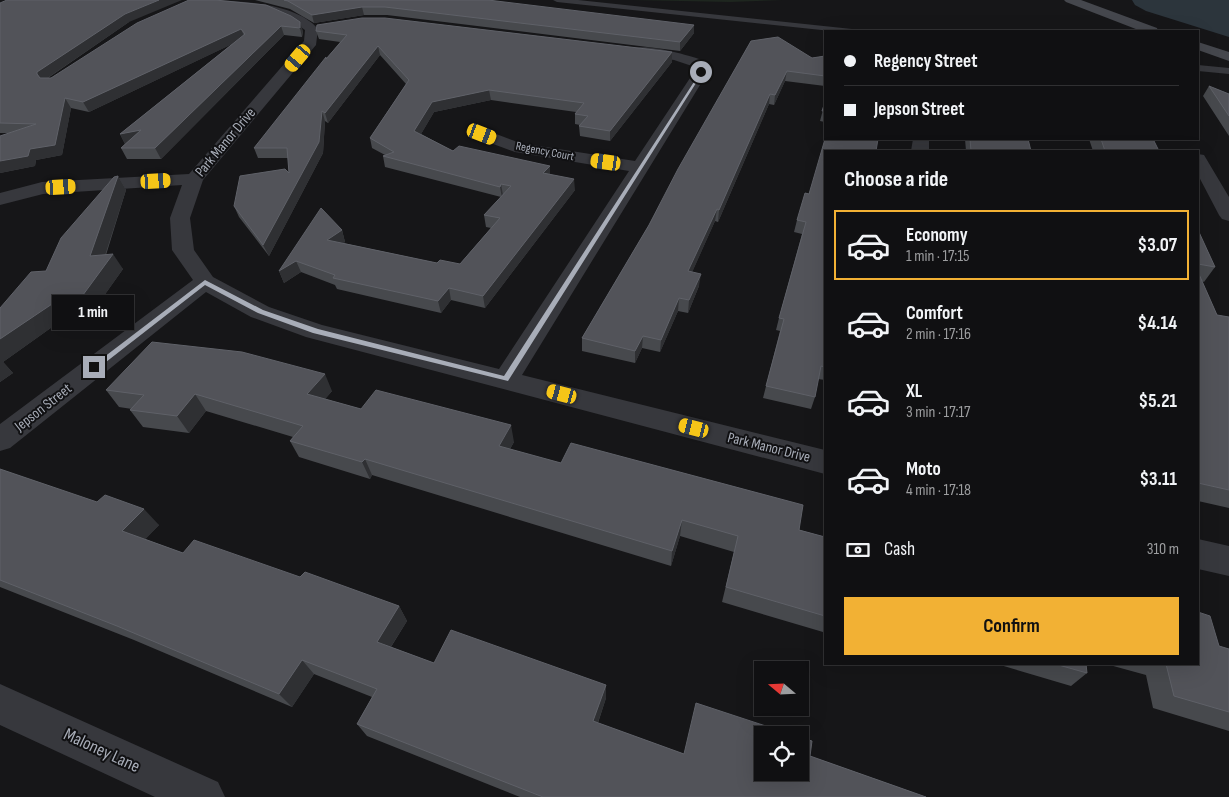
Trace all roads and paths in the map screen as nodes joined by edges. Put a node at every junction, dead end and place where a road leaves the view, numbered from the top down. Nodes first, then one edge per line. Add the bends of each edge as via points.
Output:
1 (196, 0) edge
2 (557, 0) edge
3 (1070, 0) edge
4 (180, 7) edge
5 (329, 26) edge
6 (312, 29) junction
7 (842, 30) edge
8 (1149, 30) edge
9 (1199, 46) edge
10 (618, 49) edge
11 (1229, 57) edge
12 (1199, 68) edge
13 (1229, 71) edge
14 (482, 134) dead end
15 (1199, 162) edge
16 (639, 167) junction
17 (194, 179) junction
18 (0, 199) edge
19 (1229, 215) edge
20 (205, 282) junction
21 (506, 379) junction
22 (0, 440) edge
23 (824, 462) edge
24 (1199, 554) edge
25 (1229, 561) edge
26 (0, 704) edge
27 (203, 797) edge

1 - 4 street
1 - 6 street via 282,12
2 - 7 lane
3 - 8 street
5 - 6 street
6 - 17 street, Park Manor Drive via 311,42
9 - 11 street
10 - 16 street via 676,56 698,64 701,72
12 - 13 lane
14 - 16 street, Regency Court via 539,152
15 - 19 street
16 - 21 street
17 - 18 street via 42,188
17 - 20 street, Park Manor Drive via 180,218 183,250
20 - 21 street, Park Manor Drive via 260,312 316,331
20 - 22 street, Jepson Street
21 - 23 street, Park Manor Drive
24 - 25 street
26 - 27 street, Maloney Lane

